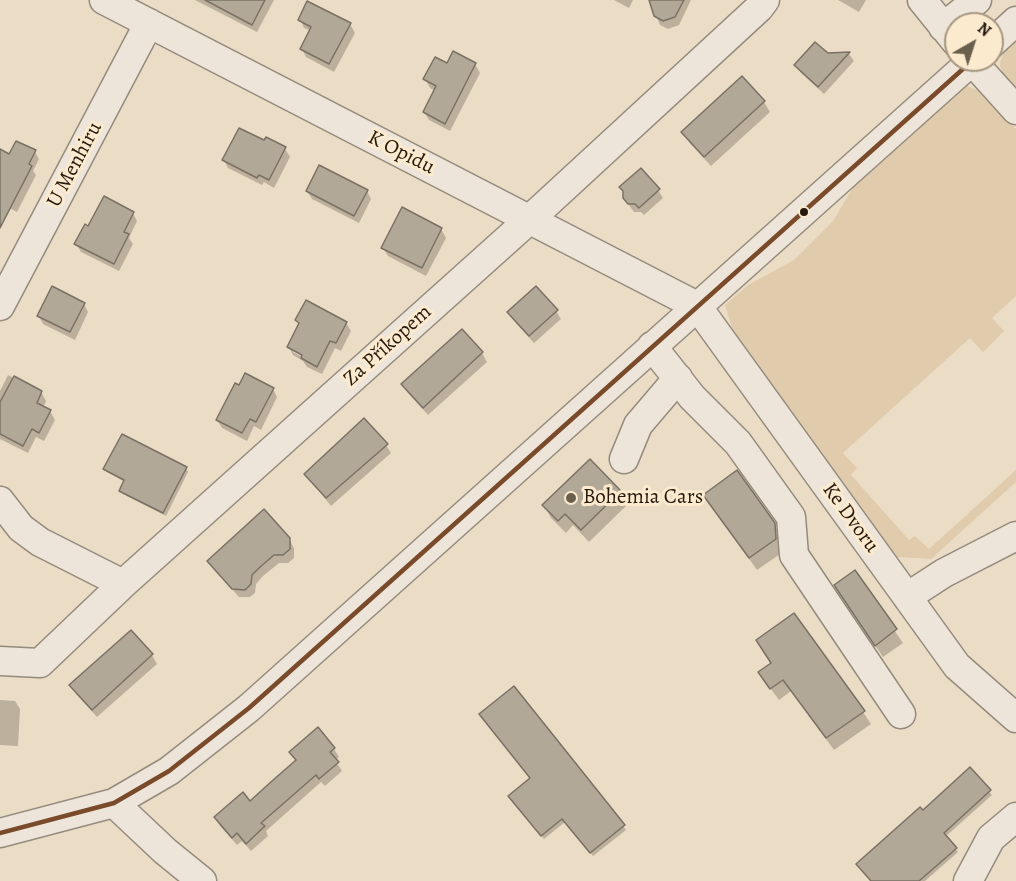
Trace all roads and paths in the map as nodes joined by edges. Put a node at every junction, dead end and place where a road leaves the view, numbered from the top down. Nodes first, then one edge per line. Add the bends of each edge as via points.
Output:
1 (104, 0) edge
2 (765, 0) edge
3 (921, 0) edge
4 (149, 23) junction
5 (944, 24) edge
6 (944, 72) edge
7 (986, 72) edge
8 (1016, 110) edge
9 (530, 219) junction
10 (0, 306) edge
11 (696, 306) junction
12 (652, 346) junction
13 (678, 378) junction
14 (624, 459) dead end
15 (0, 501) edge
16 (1016, 536) edge
17 (123, 584) junction
18 (907, 597) junction
19 (0, 661) edge
20 (901, 714) dead end
21 (1016, 718) edge
22 (114, 802) junction
23 (1016, 817) edge
24 (0, 833) edge
25 (202, 881) edge
26 (968, 881) edge

1 - 4 street, K Opidu
2 - 9 street, Za Příkopem
3 - 5 street
4 - 9 street, K Opidu
4 - 10 street, U Menhiru
6 - 11 street
7 - 8 street
9 - 11 street, K Opidu
9 - 17 street, Za Příkopem
11 - 12 street
11 - 18 street, Ke Dvoru
12 - 13 street
12 - 22 street via 249,708 169,771
13 - 14 street via 638,425
13 - 20 street via 738,443 791,517 794,555
15 - 17 street via 21,528 40,542
16 - 18 street
17 - 19 street, Za Příkopem via 40,663
18 - 21 street, Ke Dvoru via 957,666
22 - 24 street
22 - 25 street
23 - 26 street via 991,838

